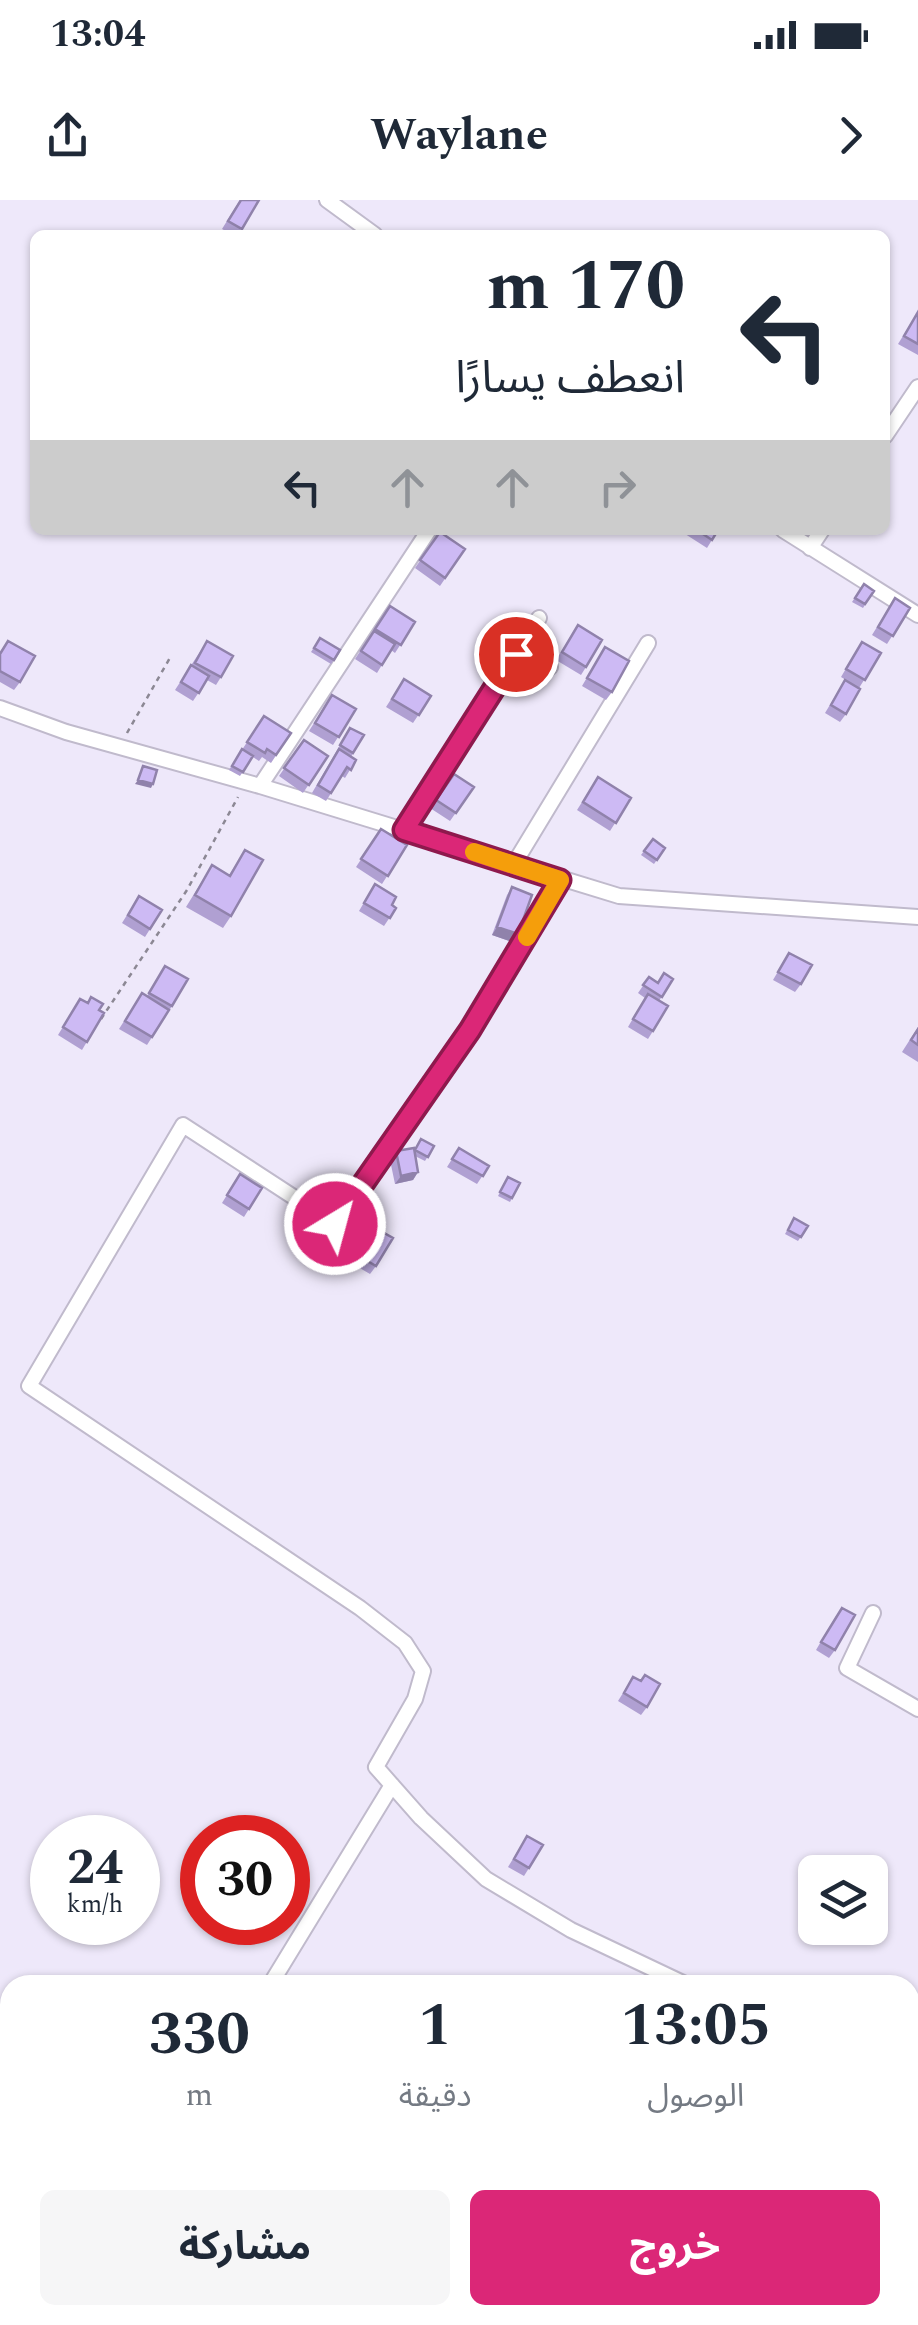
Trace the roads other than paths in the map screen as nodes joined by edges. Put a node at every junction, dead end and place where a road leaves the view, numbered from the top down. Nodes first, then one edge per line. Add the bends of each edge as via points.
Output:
1 (328, 200) edge
2 (368, 230) edge
3 (918, 387) edge
4 (890, 429) edge
5 (426, 535) edge
6 (791, 535) edge
7 (819, 535) edge
8 (810, 548) junction
9 (918, 615) edge
10 (539, 618) dead end
11 (648, 643) dead end
12 (516, 654) junction
13 (550, 667) dead end
14 (0, 708) edge
15 (253, 784) junction
16 (404, 830) junction
17 (514, 864) junction
18 (560, 880) junction
19 (918, 917) edge
20 (873, 1613) dead end
21 (918, 1709) edge
22 (392, 1785) junction
23 (276, 1975) edge
24 (667, 1975) edge

1 - 2 street
3 - 4 street
5 - 15 street
6 - 8 street
7 - 8 street
8 - 9 street
10 - 12 street
11 - 17 street
12 - 13 street
12 - 16 street
14 - 15 street
15 - 16 street
16 - 17 street
17 - 18 street
18 - 19 street via 619,896
18 - 22 street via 470,1030 335,1224 183,1125 29,1386 404,1643 424,1670 415,1700 376,1767
20 - 21 street via 847,1668
22 - 23 street
22 - 24 street via 486,1879 571,1930

